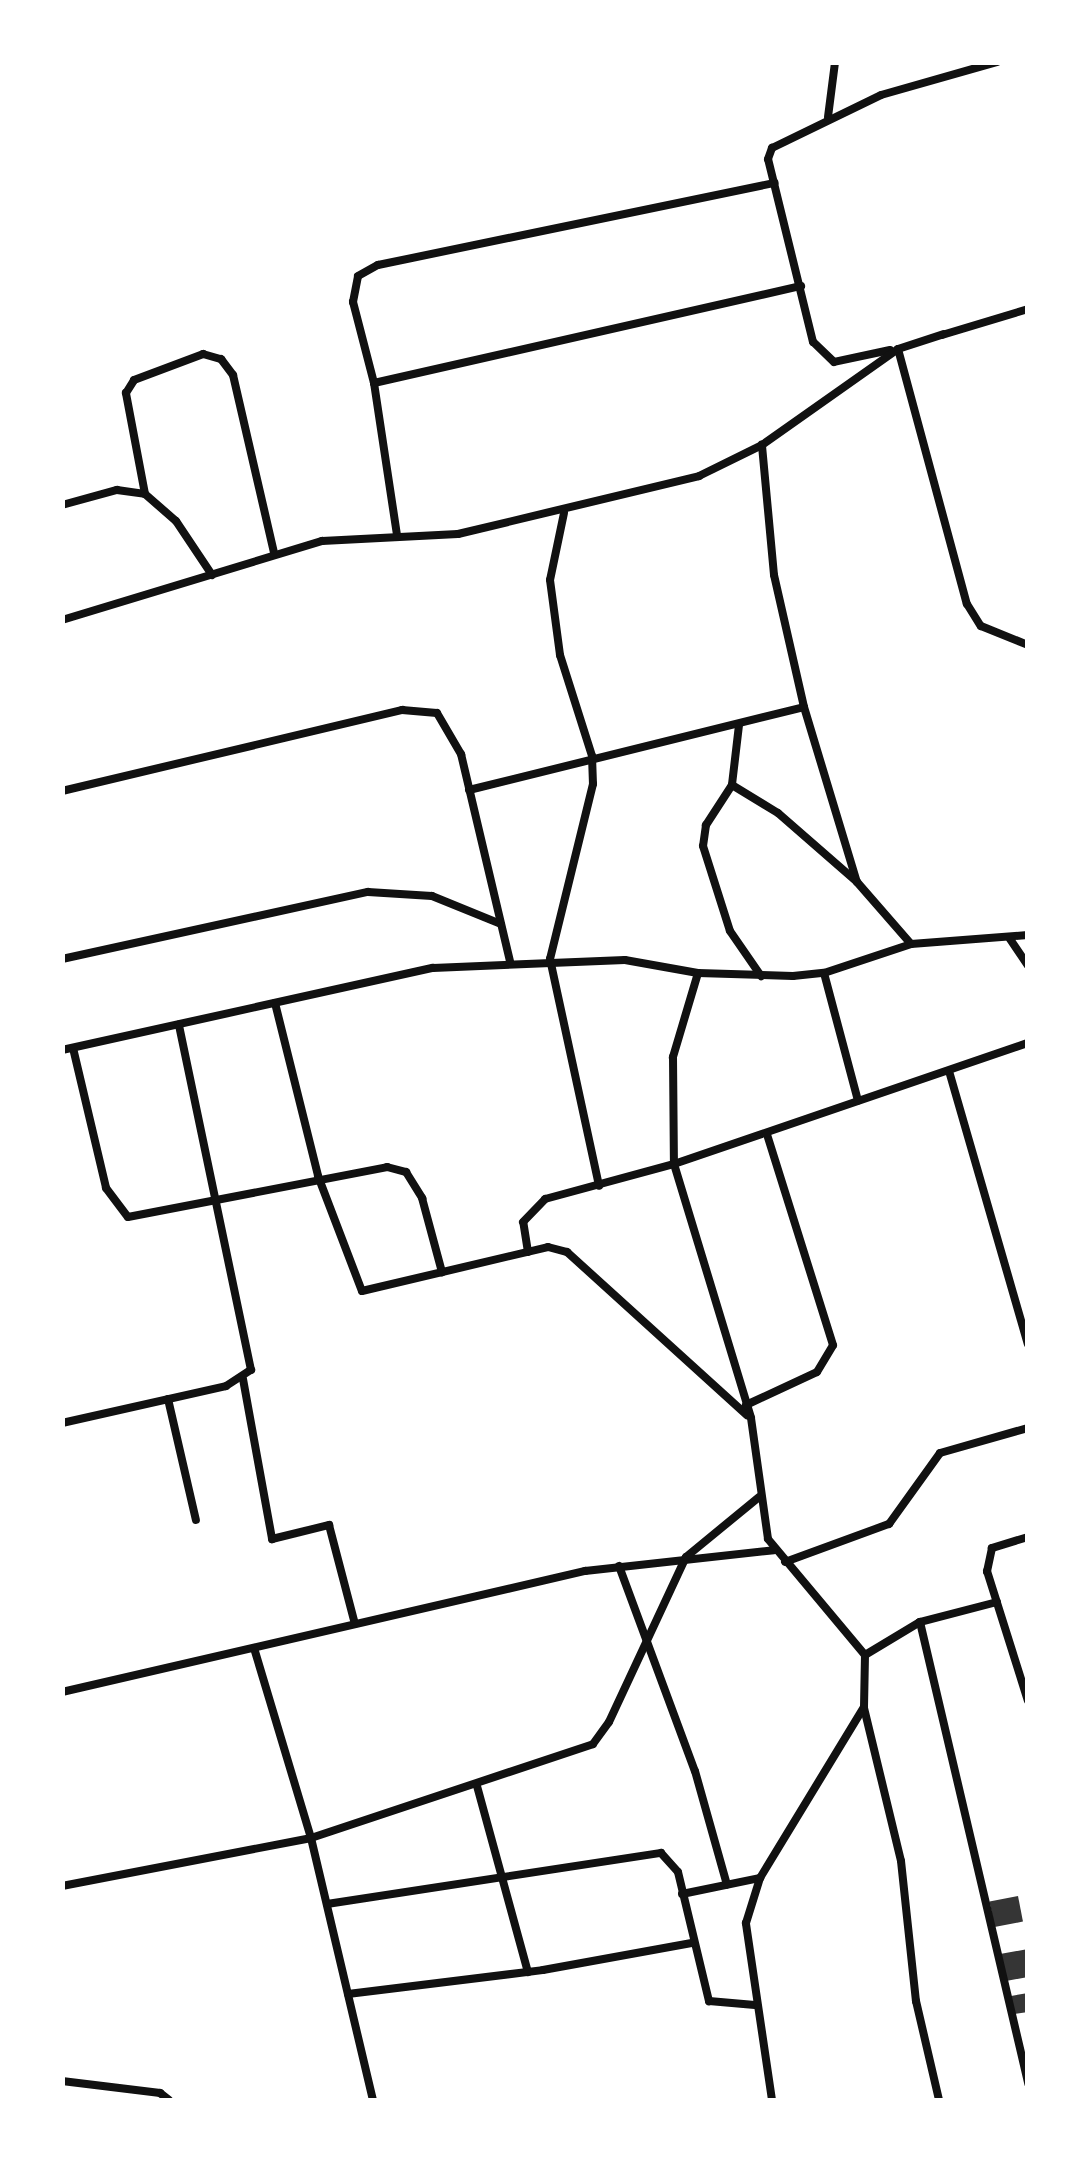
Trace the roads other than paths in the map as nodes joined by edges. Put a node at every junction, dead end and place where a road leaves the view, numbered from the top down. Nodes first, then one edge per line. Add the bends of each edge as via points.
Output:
1 (835, 62) edge
2 (997, 62) edge
3 (828, 117) junction
4 (775, 182) junction
5 (801, 286) junction
6 (1028, 308) edge
7 (944, 334) junction
8 (898, 349) junction
9 (374, 383) junction
10 (762, 446) junction
11 (145, 494) junction
12 (62, 505) edge
13 (564, 512) junction
14 (396, 536) junction
15 (274, 553) junction
16 (212, 575) junction
17 (62, 620) edge
18 (1028, 645) edge
19 (804, 707) junction
20 (739, 725) junction
21 (592, 756) junction
22 (732, 785) junction
23 (469, 790) junction
24 (62, 791) edge
25 (857, 882) junction
26 (501, 924) junction
27 (1028, 935) edge
28 (1010, 938) junction
29 (911, 944) junction
30 (62, 959) edge
31 (550, 959) junction
32 (510, 961) junction
33 (1028, 966) edge
34 (824, 973) junction
35 (698, 974) junction
36 (761, 976) junction
37 (275, 1002) junction
38 (178, 1024) junction
39 (1028, 1044) edge
40 (73, 1048) junction
41 (62, 1050) edge
42 (949, 1071) junction
43 (858, 1101) junction
44 (767, 1134) junction
45 (674, 1164) junction
46 (318, 1176) junction
47 (599, 1186) junction
48 (216, 1201) junction
49 (528, 1252) junction
50 (442, 1272) junction
51 (1028, 1344) edge
52 (243, 1379) junction
53 (168, 1398) junction
54 (746, 1405) junction
55 (750, 1418) junction
56 (62, 1423) edge
57 (1028, 1428) edge
58 (759, 1497) junction
59 (196, 1520) dead end
60 (1028, 1537) edge
61 (774, 1550) junction
62 (686, 1557) junction
63 (784, 1562) junction
64 (620, 1566) junction
65 (997, 1602) junction
66 (920, 1622) junction
67 (355, 1624) junction
68 (643, 1644) junction
69 (254, 1648) junction
70 (866, 1655) junction
71 (62, 1692) edge
72 (1028, 1702) edge
73 (864, 1707) junction
74 (477, 1786) junction
75 (311, 1838) junction
76 (760, 1878) junction
77 (500, 1879) junction
78 (727, 1885) junction
79 (62, 1886) edge
80 (682, 1894) junction
81 (326, 1904) junction
82 (692, 1943) junction
83 (528, 1972) junction
84 (348, 1994) junction
85 (755, 2006) junction
86 (62, 2082) edge
87 (1028, 2084) edge
88 (170, 2100) edge
89 (373, 2100) edge
90 (772, 2100) edge
91 (939, 2100) edge

1 - 3 street
2 - 3 street
3 - 4 street via 772,148
4 - 5 street
4 - 9 street via 378,265 352,284
5 - 7 street via 813,342 834,362
5 - 9 street
6 - 7 street
7 - 8 street
8 - 10 street
8 - 18 street via 967,604 981,626
9 - 14 street
10 - 13 street via 699,476
10 - 19 street via 774,575
11 - 12 street via 117,490
11 - 15 street via 126,393 134,380 202,354 221,359 233,376
11 - 16 street via 176,521
13 - 14 street via 458,534
13 - 21 street via 552,554 554,618
14 - 15 street via 322,541
15 - 16 street
16 - 17 street
19 - 20 street
19 - 25 street
20 - 21 street
20 - 22 street
21 - 23 street
21 - 31 street via 586,816
22 - 25 street via 778,813
22 - 36 street via 706,825 703,846 730,931
23 - 24 street via 449,726 419,709
23 - 26 street
25 - 29 street
26 - 30 street via 432,896 368,892
26 - 32 street
27 - 28 street
28 - 29 street
28 - 33 street
29 - 34 street
31 - 32 street
31 - 35 street via 654,962
31 - 47 street
32 - 37 street via 433,968
34 - 36 street
34 - 43 street
35 - 36 street
35 - 45 street via 672,1056
37 - 38 street
37 - 46 street
38 - 40 street
38 - 48 street
39 - 42 street
40 - 41 street
40 - 48 street via 106,1188 120,1212 136,1217
42 - 43 street
42 - 51 street
43 - 44 street
44 - 45 street
44 - 54 street via 833,1345 817,1372
45 - 47 street
45 - 54 street
46 - 48 street
46 - 50 street via 387,1167 406,1172 422,1198
46 - 50 street via 362,1291
47 - 49 street via 526,1212
48 - 52 street via 251,1354
49 - 50 street
49 - 55 street via 548,1248 587,1264
52 - 53 street
52 - 67 street via 272,1540 329,1525
53 - 56 street
53 - 59 street
54 - 55 street
55 - 58 street
57 - 63 street via 940,1454 888,1524
58 - 61 street
58 - 62 street
60 - 65 street via 988,1554
61 - 62 street
61 - 63 street
62 - 64 street
62 - 68 street
63 - 70 street
64 - 67 street
64 - 68 street
65 - 66 street
65 - 72 street
66 - 70 street
66 - 87 street
67 - 69 street
68 - 74 street via 609,1722 592,1744
68 - 78 street via 695,1771
69 - 71 street
69 - 75 street
70 - 73 street
73 - 76 street
73 - 91 street via 901,1860 916,2001
74 - 75 street
74 - 77 street
75 - 79 street
75 - 81 street
76 - 78 street
76 - 85 street via 746,1923
77 - 80 street via 661,1853 678,1872
77 - 81 street
77 - 83 street
78 - 80 street
80 - 82 street
81 - 84 street
82 - 83 street
82 - 85 street via 709,2001
83 - 84 street
84 - 89 street
85 - 90 street
86 - 88 street via 160,2093

